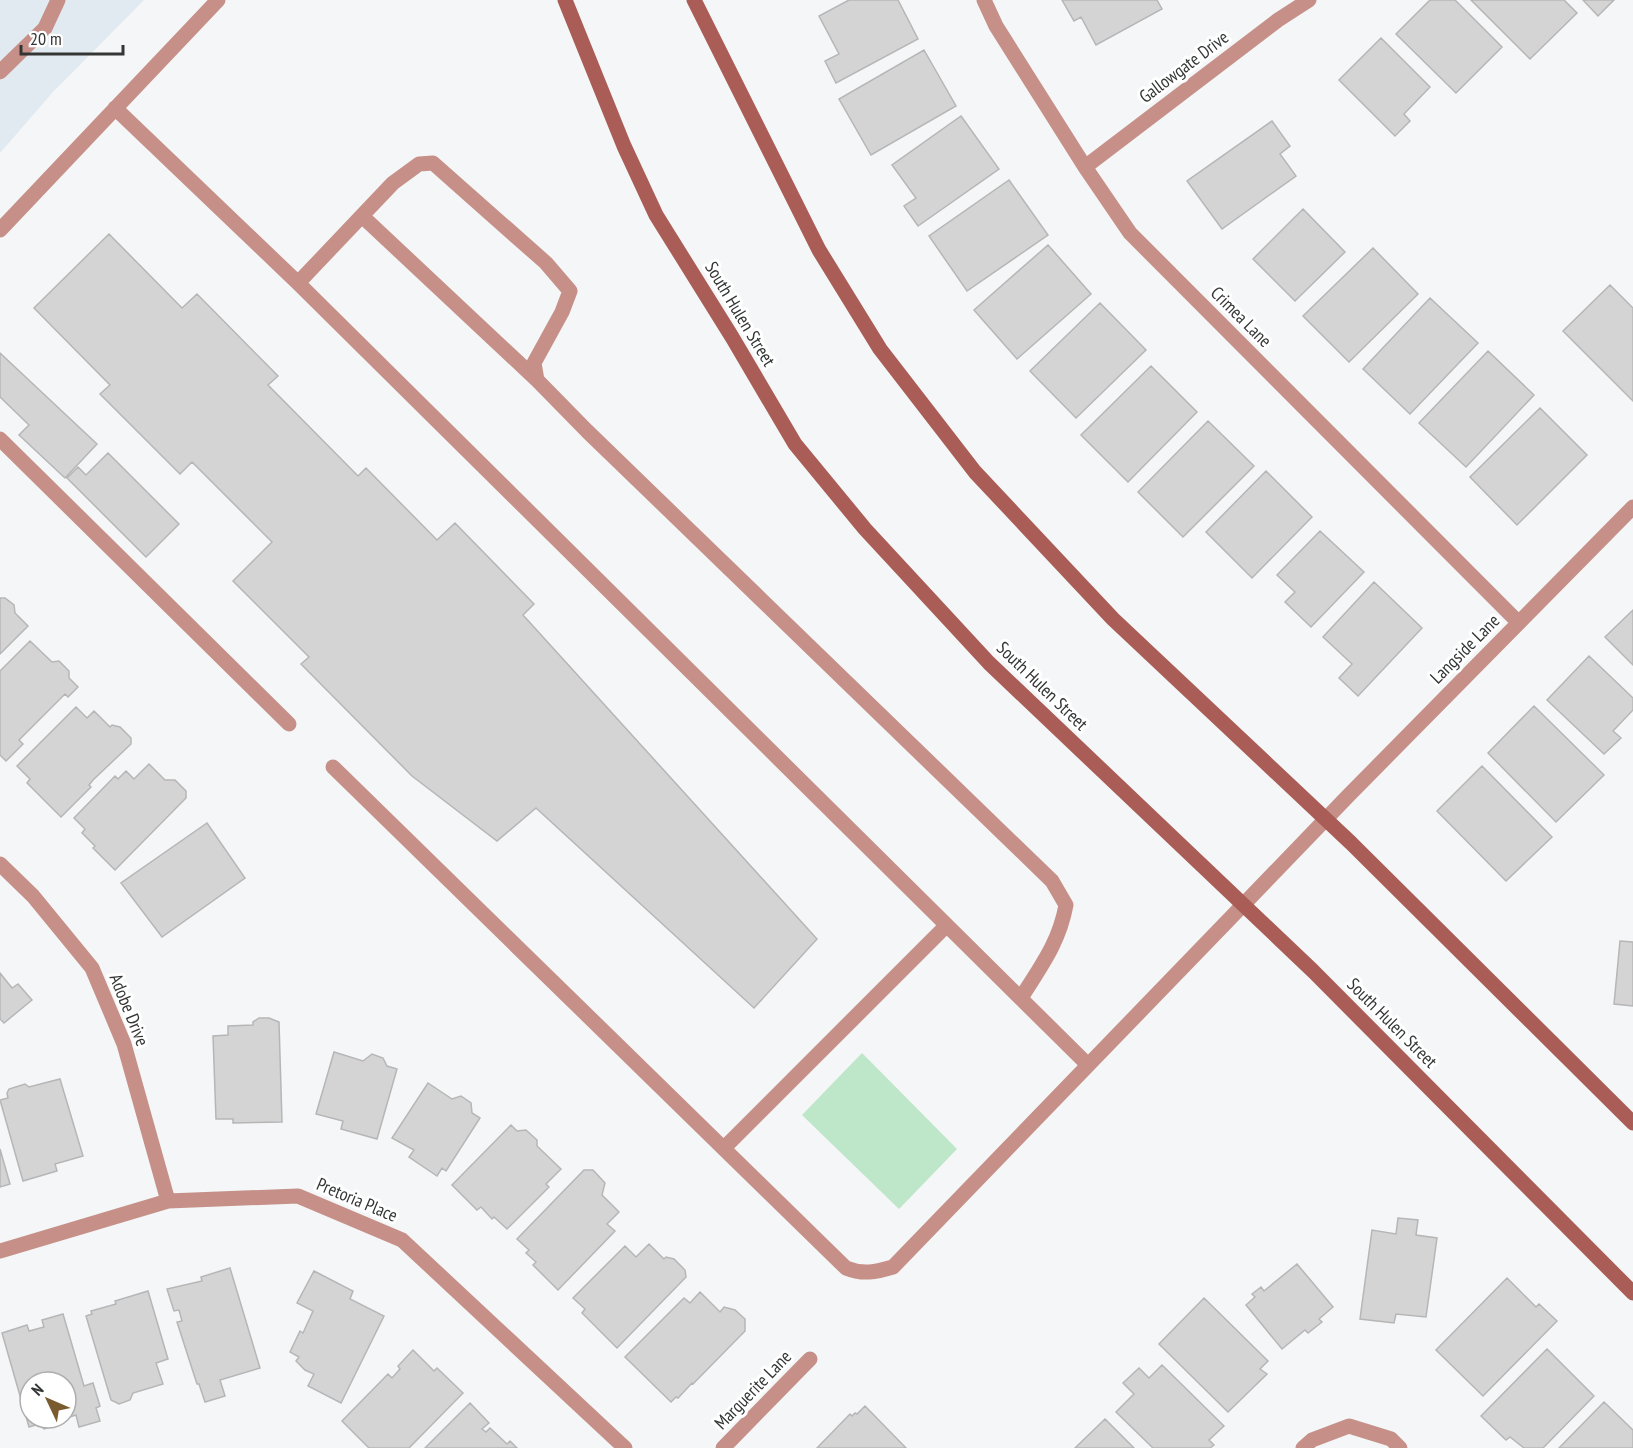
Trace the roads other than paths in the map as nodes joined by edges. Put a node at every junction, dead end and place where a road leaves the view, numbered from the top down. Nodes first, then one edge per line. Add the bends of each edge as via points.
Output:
1 (58, 0) edge
2 (218, 0) edge
3 (565, 0) edge
4 (694, 0) edge
5 (984, 0) edge
6 (1309, 0) edge
7 (0, 72) edge
8 (115, 108) junction
9 (1085, 167) junction
10 (362, 216) junction
11 (0, 230) edge
12 (298, 283) junction
13 (537, 380) junction
14 (0, 439) edge
15 (1633, 507) edge
16 (1519, 623) junction
17 (289, 724) dead end
18 (333, 767) dead end
19 (1325, 819) junction
20 (0, 864) edge
21 (1244, 905) junction
22 (946, 926) junction
23 (1021, 998) junction
24 (1088, 1065) junction
25 (1633, 1124) edge
26 (724, 1148) junction
27 (168, 1201) junction
28 (0, 1251) edge
29 (1633, 1293) edge
30 (810, 1359) dead end
31 (625, 1448) edge
32 (723, 1448) edge
33 (1303, 1448) edge
34 (1401, 1448) edge

1 - 7 street via 45,28
2 - 8 street
3 - 21 main road, South Hulen Street via 656,215 795,444 865,529 989,663
4 - 19 main road via 819,250 880,350 975,472 1113,619
5 - 9 street, Crimea Lane via 996,26
6 - 9 street, Gallowgate Drive
8 - 11 street
8 - 12 street
9 - 16 street, Crimea Lane via 1130,233
10 - 12 street
10 - 13 street
10 - 13 street via 393,183 419,164 433,163 546,263 570,291 534,363
12 - 22 street
13 - 23 street via 1052,881 1066,905 1062,927
14 - 17 street
15 - 16 street, Langside Lane
16 - 19 street, Langside Lane
18 - 26 street, Langside Lane
19 - 21 street, Langside Lane
19 - 25 main road
20 - 27 street, Adobe Drive via 33,896 92,968 124,1044
21 - 24 street, Langside Lane
21 - 29 main road, South Hulen Street
22 - 23 street
22 - 26 street
23 - 24 street
24 - 26 street, Langside Lane via 893,1267 874,1273 846,1268
27 - 28 street, Pretoria Place
27 - 31 street, Pretoria Place via 298,1196 402,1240
30 - 32 street, Marguerite Lane
33 - 34 street via 1312,1440 1349,1426 1391,1439

